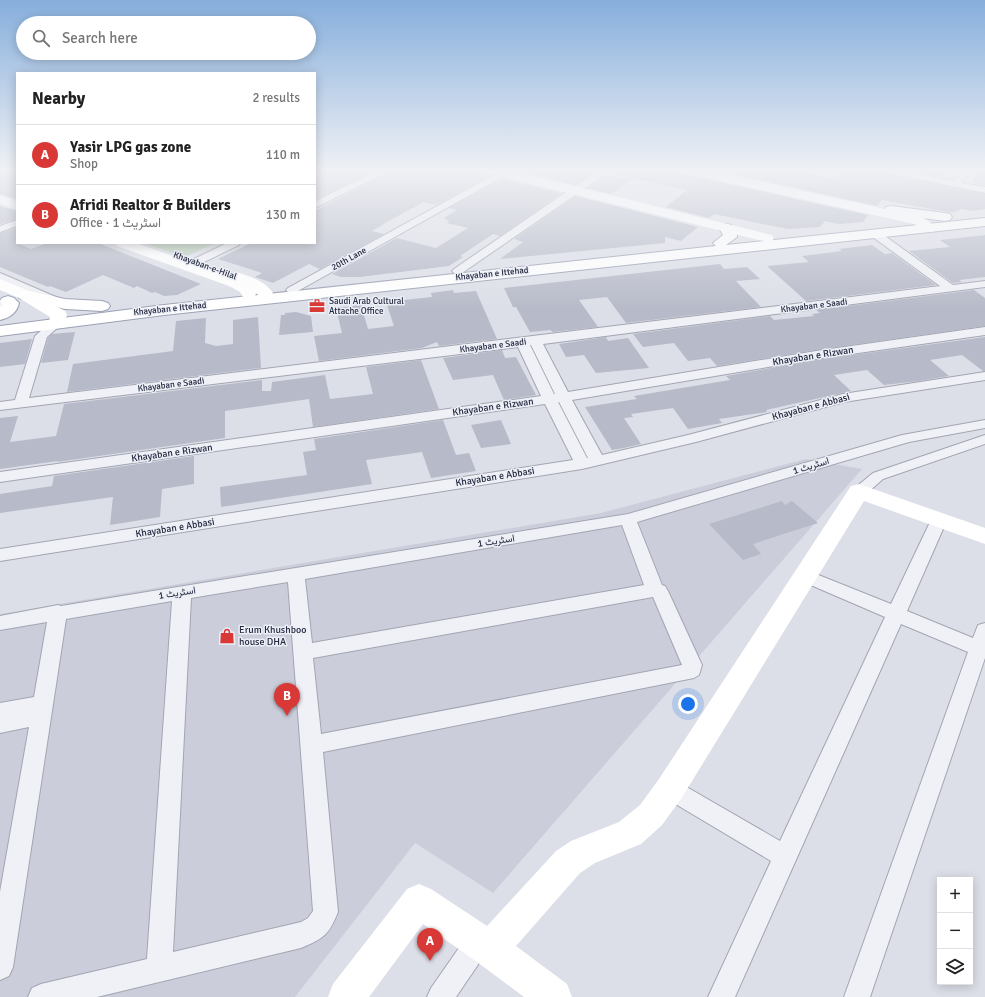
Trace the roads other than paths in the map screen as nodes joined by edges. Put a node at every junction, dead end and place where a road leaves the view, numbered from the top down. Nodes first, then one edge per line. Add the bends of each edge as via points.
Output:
1 (427, 216) edge
2 (539, 216) edge
3 (679, 216) edge
4 (693, 216) edge
5 (890, 216) edge
6 (901, 216) edge
7 (933, 216) edge
8 (981, 216) edge
9 (16, 217) edge
10 (969, 217) junction
11 (925, 222) junction
12 (985, 222) edge
13 (0, 223) edge
14 (16, 223) edge
15 (726, 228) junction
16 (0, 229) edge
17 (833, 230) junction
18 (874, 233) junction
19 (782, 236) junction
20 (767, 238) junction
21 (720, 243) junction
22 (125, 244) edge
23 (144, 244) edge
24 (233, 244) edge
25 (194, 263) junction
26 (458, 271) junction
27 (0, 276) edge
28 (0, 284) edge
29 (985, 284) edge
30 (950, 288) junction
31 (292, 290) junction
32 (265, 293) junction
33 (249, 294) junction
34 (4, 305) edge
35 (60, 314) junction
36 (0, 321) edge
37 (38, 327) junction
38 (0, 331) edge
39 (985, 331) edge
40 (529, 342) junction
41 (985, 376) edge
42 (556, 398) junction
43 (21, 404) junction
44 (0, 406) edge
45 (985, 424) edge
46 (985, 439) edge
47 (590, 462) junction
48 (0, 477) edge
49 (859, 491) junction
50 (628, 519) junction
51 (939, 520) junction
52 (985, 536) edge
53 (0, 555) edge
54 (296, 574) junction
55 (805, 576) junction
56 (656, 590) junction
57 (182, 592) junction
58 (58, 612) junction
59 (896, 614) junction
60 (0, 623) edge
61 (983, 643) edge
62 (303, 652) junction
63 (43, 709) junction
64 (0, 712) edge
65 (0, 724) edge
66 (311, 745) junction
67 (670, 789) junction
68 (786, 856) junction
69 (484, 945) junction
70 (0, 967) edge
71 (159, 969) junction
72 (41, 997) edge
73 (346, 997) edge
74 (440, 997) edge
75 (554, 997) edge
76 (721, 997) edge
77 (857, 997) edge

1 - 31 street, 20th Lane
2 - 26 street
3 - 15 main road
4 - 19 main road
5 - 17 main road via 892,222
6 - 11 main road
7 - 10 main road
8 - 10 main road, Khayaban e Ittehad
9 - 13 street
10 - 11 main road, Khayaban e Ittehad
11 - 12 main road, Khayaban e Ittehad
11 - 17 main road, Khayaban e Ittehad
11 - 18 main road, Khayaban e Ittehad
14 - 16 street
15 - 20 main road
15 - 21 main road via 730,237
17 - 19 main road, Khayaban e Ittehad
18 - 30 street
18 - 35 main road, Khayaban e Ittehad via 164,310
19 - 20 main road, Khayaban e Ittehad
20 - 21 main road, Khayaban e Ittehad
21 - 26 main road, Khayaban e Ittehad
22 - 33 main road via 235,283 247,289
23 - 25 main road, Khayaban-e-Hilal
24 - 25 street
25 - 32 main road, Khayaban-e-Hilal via 260,286
26 - 31 main road, Khayaban e Ittehad
27 - 35 street
28 - 35 main road
29 - 30 street, Khayaban e Saadi
30 - 40 street, Khayaban e Saadi
31 - 32 main road, Khayaban e Ittehad
32 - 33 main road, Khayaban e Ittehad
33 - 35 main road, Khayaban e Ittehad via 125,306 85,306
34 - 37 main road
35 - 37 main road, Khayaban e Ittehad
36 - 37 main road, Khayaban e Ittehad
37 - 38 main road, Khayaban e Ittehad
37 - 43 street
39 - 42 street, Khayaban e Rizwan via 816,355
40 - 42 street
40 - 43 street, Khayaban e Saadi
41 - 47 street, Khayaban e Abbasi via 843,398 691,439
42 - 47 street
42 - 48 street, Khayaban e Rizwan
43 - 44 street, Khayaban e Saadi
45 - 50 street, اسٹریٹ 1 via 907,438
46 - 49 street via 878,476
47 - 53 street, Khayaban e Abbasi
49 - 51 main road
49 - 55 main road
50 - 54 street, اسٹریٹ 1
50 - 56 street
51 - 52 main road
51 - 59 street
54 - 57 street, اسٹریٹ 1
54 - 62 street
55 - 59 street
55 - 67 main road
56 - 62 street
56 - 66 street via 659,591 692,665 692,669 687,672
57 - 58 street, اسٹریٹ 1
57 - 71 street
58 - 60 street, اسٹریٹ 1
58 - 63 street
59 - 61 street
59 - 68 street
61 - 77 street
62 - 66 street
63 - 64 street
63 - 65 street
63 - 70 street
66 - 71 street via 326,912 322,923 313,931 301,935
67 - 68 street
67 - 69 main road via 651,815 630,833 583,852 568,862
68 - 76 street
69 - 73 main road via 419,901
69 - 74 street
69 - 75 main road
71 - 72 street

